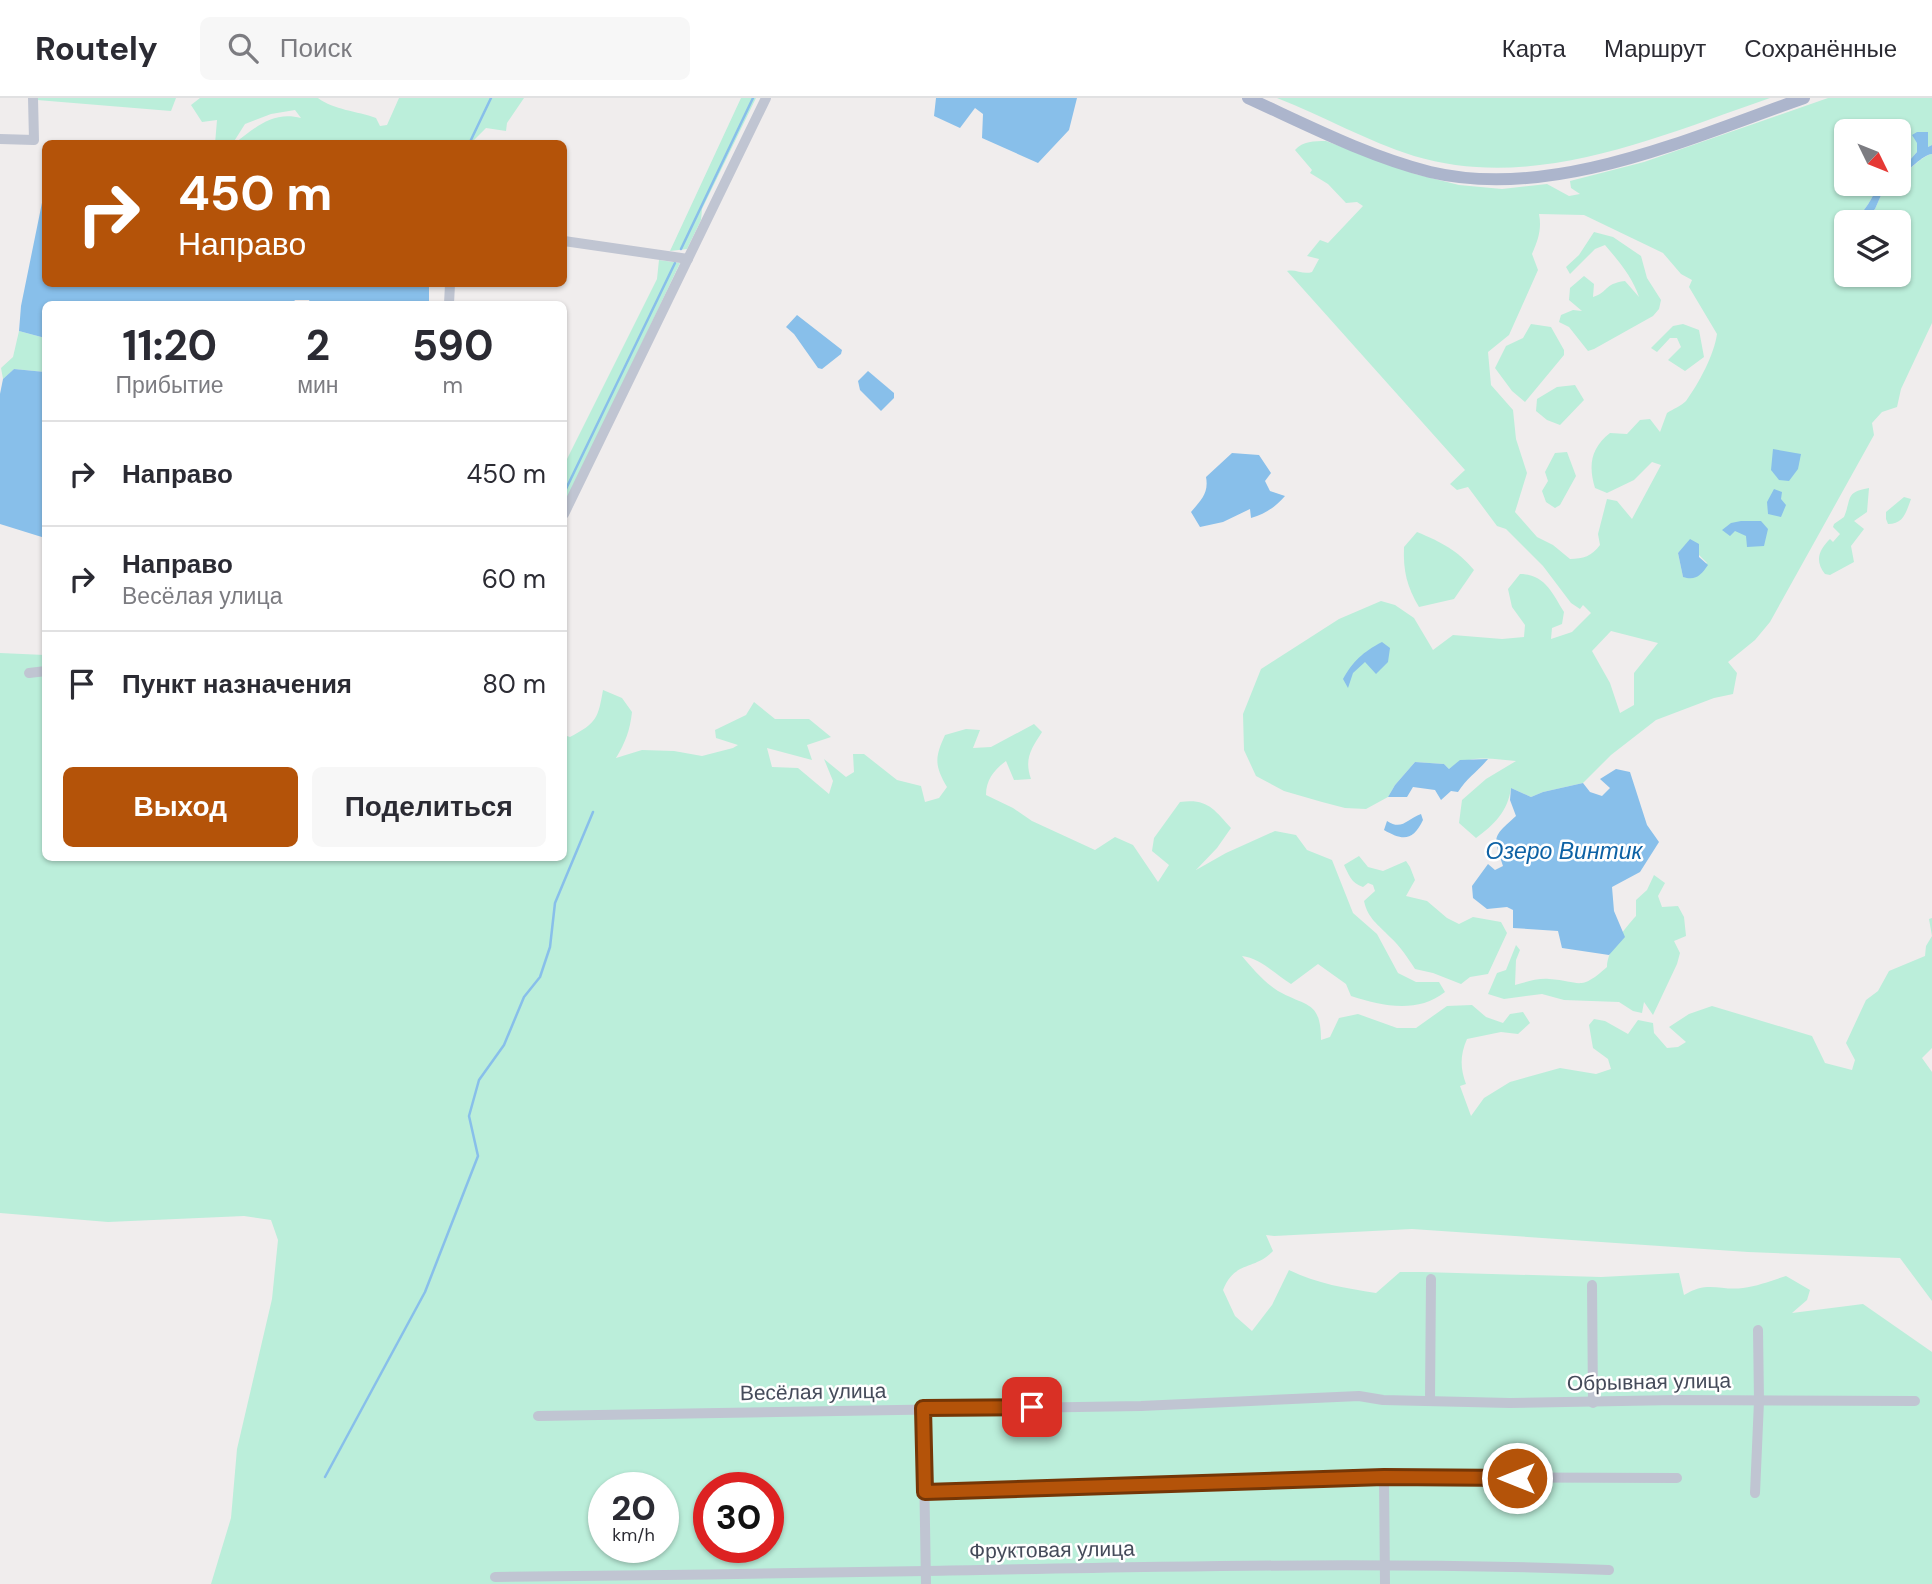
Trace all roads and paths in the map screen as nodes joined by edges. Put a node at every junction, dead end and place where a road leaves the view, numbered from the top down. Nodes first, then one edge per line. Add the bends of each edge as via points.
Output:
1 (33, 98) edge
2 (766, 98) edge
3 (1248, 98) edge
4 (1804, 98) edge
5 (0, 139) edge
6 (567, 241) edge
7 (688, 259) junction
8 (567, 508) edge
9 (42, 671) edge
10 (29, 673) dead end
11 (1430, 1279) dead end
12 (1592, 1285) dead end
13 (1758, 1330) dead end
14 (1383, 1400) joint
15 (1430, 1400) junction
16 (1759, 1401) junction
17 (1914, 1401) dead end
18 (1593, 1403) junction
19 (923, 1408) junction
20 (538, 1416) dead end
21 (1384, 1477) junction
22 (1677, 1478) dead end
23 (925, 1492) junction
24 (1755, 1493) dead end
25 (1383, 1566) junction
26 (1609, 1570) dead end
27 (925, 1571) junction
28 (495, 1577) dead end
29 (926, 1584) edge
30 (1385, 1584) edge

1 - 5 street via 34,140
2 - 7 street
3 - 4 main road via 1401,163 1461,177 1502,179 1581,171
6 - 7 street
7 - 8 street
9 - 10 street
11 - 15 street
12 - 18 street
13 - 16 street
14 - 15 street, Обрывная улица
14 - 19 street, Весёлая улица via 1359,1396 1141,1406
15 - 18 street, Обрывная улица
16 - 17 street, Обрывная улица
16 - 18 street, Обрывная улица
16 - 24 street
19 - 20 street, Весёлая улица
19 - 23 street
21 - 22 street
21 - 23 street
21 - 25 street
23 - 27 street
25 - 26 street, Фруктовая улица
25 - 27 street, Фруктовая улица
25 - 30 street
27 - 28 street, Фруктовая улица
27 - 29 street

